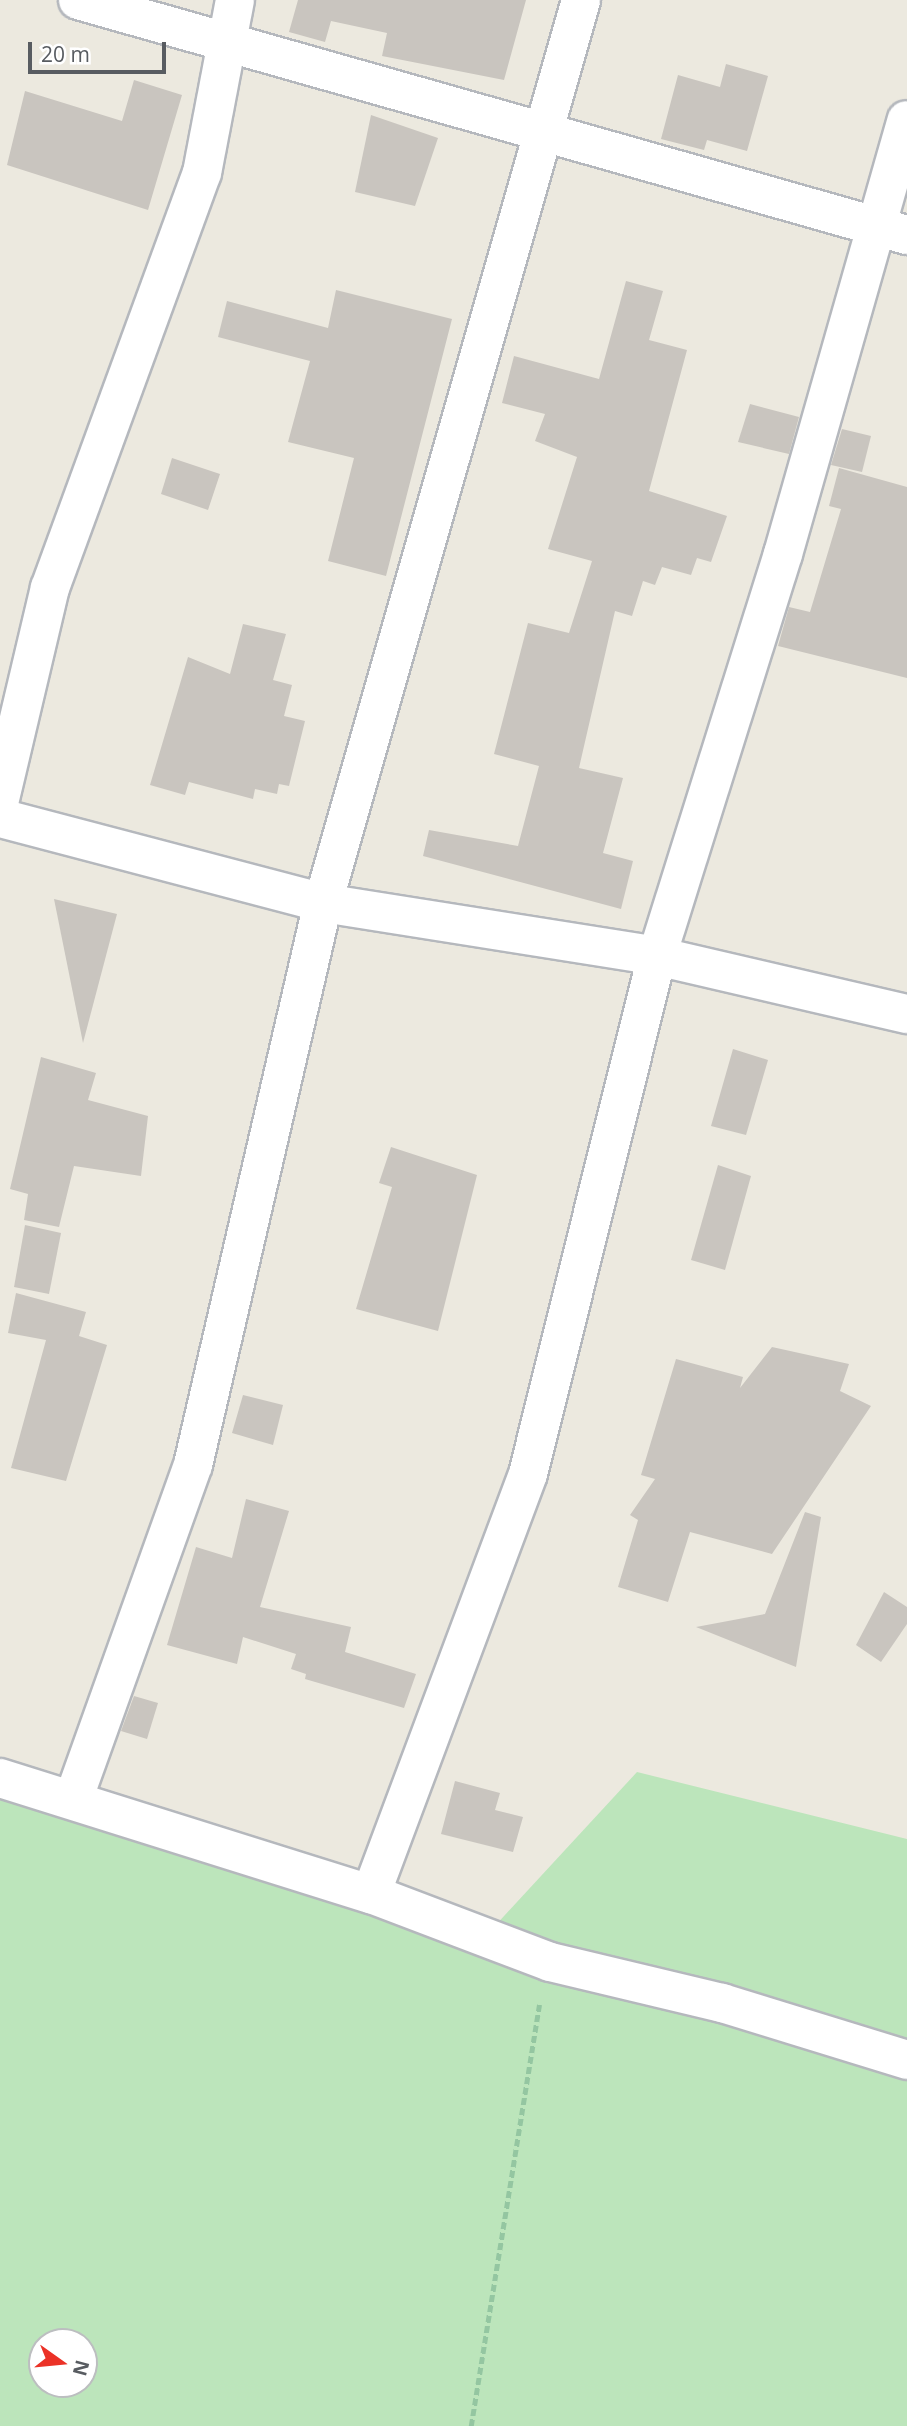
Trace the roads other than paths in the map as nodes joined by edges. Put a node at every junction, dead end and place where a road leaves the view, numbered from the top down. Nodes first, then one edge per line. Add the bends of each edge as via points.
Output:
1 (78, 0) edge
2 (234, 0) edge
3 (581, 0) edge
4 (222, 45) junction
5 (907, 120) edge
6 (539, 135) junction
7 (892, 232) edge
8 (0, 799) edge
9 (0, 818) edge
10 (323, 903) junction
11 (657, 956) junction
12 (907, 1014) edge
13 (0, 1778) edge
14 (73, 1800) junction
15 (371, 1894) junction
16 (907, 2060) edge

1 - 4 street
2 - 4 street
3 - 6 street
4 - 6 street
4 - 8 street via 202,173 50,588
5 - 7 street
6 - 7 street
6 - 10 street
7 - 11 street
9 - 10 street
10 - 11 street
10 - 14 street via 193,1465
11 - 12 street
11 - 15 street via 528,1474
13 - 14 street
14 - 15 street
15 - 16 street via 550,1962 722,2003

